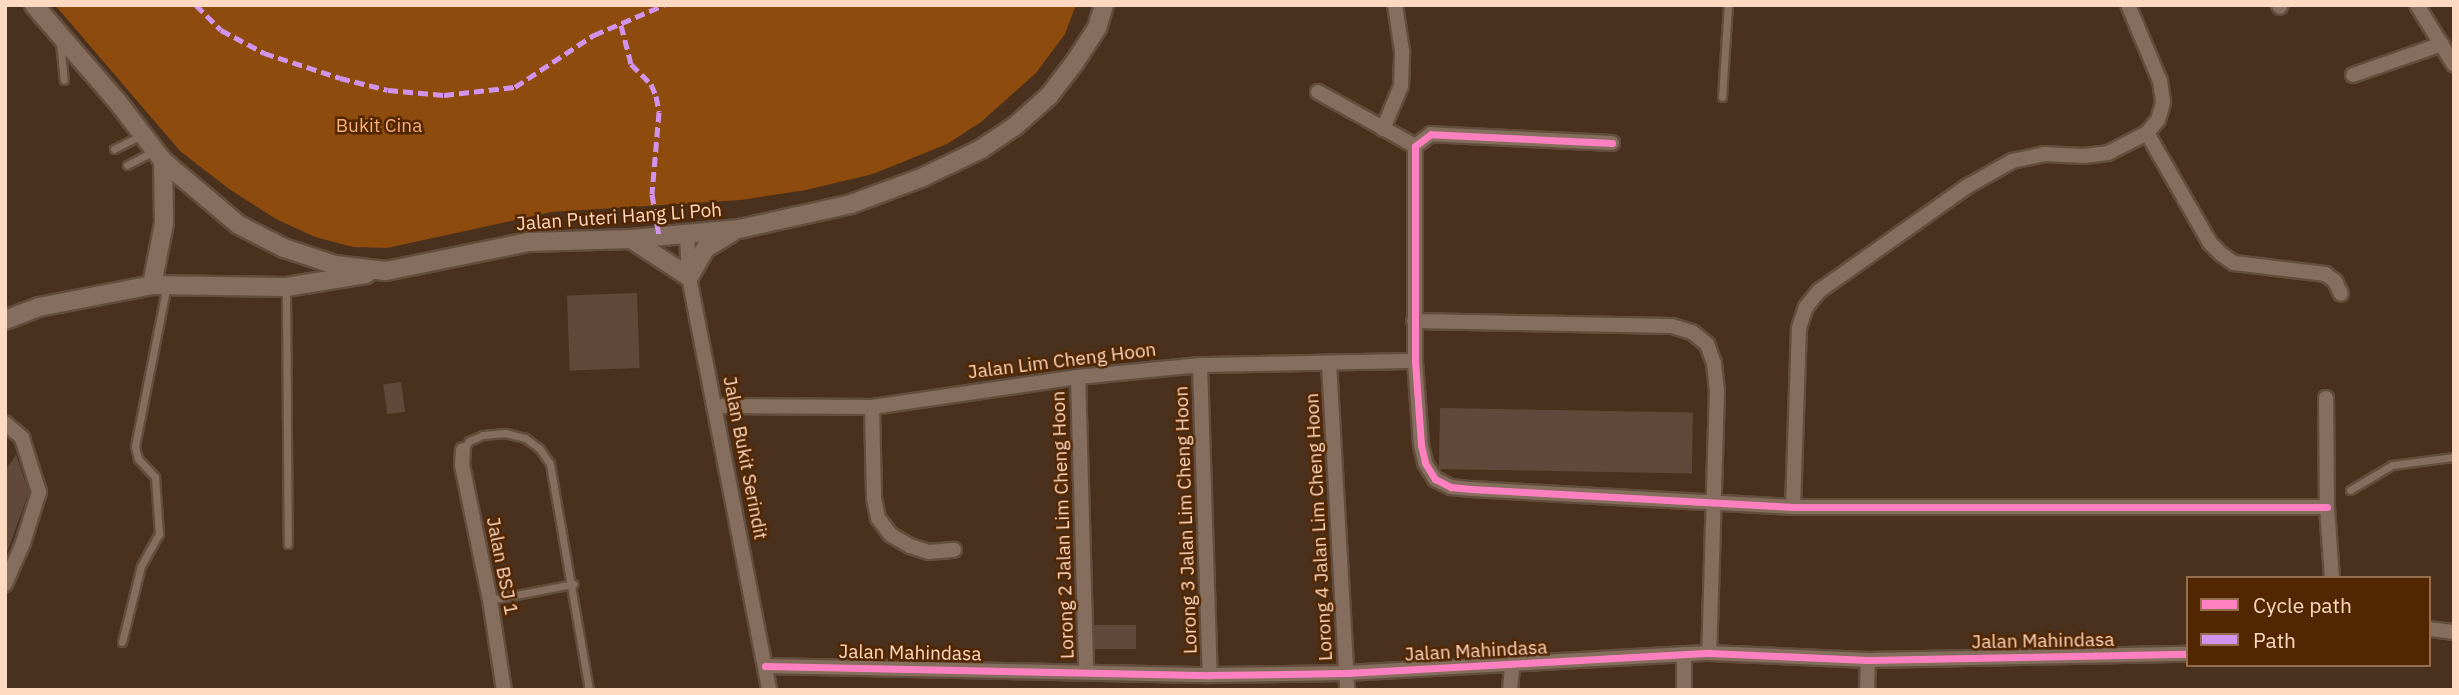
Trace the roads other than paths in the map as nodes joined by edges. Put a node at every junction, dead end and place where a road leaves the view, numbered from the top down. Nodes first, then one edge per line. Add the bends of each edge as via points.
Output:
1 (34, 5) edge
2 (1104, 5) edge
3 (1395, 5) edge
4 (1728, 5) edge
5 (2129, 5) edge
6 (2417, 5) edge
7 (59, 32) junction
8 (2442, 44) junction
9 (2454, 65) edge
10 (2353, 75) dead end
11 (64, 80) dead end
12 (1318, 92) dead end
13 (1722, 97) dead end
14 (1383, 128) junction
15 (2147, 133) junction
16 (142, 134) junction
17 (1612, 143) dead end
18 (1415, 146) junction
19 (114, 149) dead end
20 (159, 156) junction
21 (127, 165) dead end
22 (739, 229) junction
23 (687, 234) junction
24 (631, 239) junction
25 (386, 271) junction
26 (689, 277) junction
27 (160, 285) junction
28 (286, 287) junction
29 (2341, 294) dead end
30 (5, 320) edge
31 (1415, 321) junction
32 (1415, 361) junction
33 (1329, 363) junction
34 (1200, 365) junction
35 (1078, 377) junction
36 (2326, 398) dead end
37 (716, 406) junction
38 (872, 407) junction
39 (5, 423) edge
40 (463, 450) joint
41 (2454, 457) edge
42 (2350, 490) dead end
43 (1715, 503) junction
44 (1793, 507) junction
45 (2327, 507) junction
46 (288, 544) dead end
47 (954, 550) dead end
48 (2332, 576) edge
49 (5, 584) edge
50 (573, 584) junction
51 (490, 600) junction
52 (2431, 629) edge
53 (2454, 632) edge
54 (122, 642) dead end
55 (1709, 653) junction
56 (1684, 654) junction
57 (2186, 654) edge
58 (1868, 660) junction
59 (1512, 665) junction
60 (765, 666) junction
61 (1086, 672) junction
62 (1346, 673) junction
63 (1210, 675) junction
64 (504, 690) edge
65 (589, 690) edge
66 (769, 690) edge
67 (1347, 690) edge
68 (1510, 690) edge
69 (1684, 690) edge
70 (1867, 690) edge

1 - 7 street, Jalan Puteri Hang Li Poh
2 - 22 street, Jalan Puteri Hang Li Poh via 1097,28 1049,96 981,149 851,204
3 - 14 street via 1402,51 1401,86
4 - 13 lane
5 - 15 street via 2160,81 2163,102 2158,120
6 - 8 street
7 - 11 lane
7 - 16 street, Jalan Puteri Hang Li Poh
8 - 9 street
8 - 10 street
12 - 14 street
14 - 18 street
15 - 29 street via 2210,243 2221,254 2234,263 2325,274 2336,281
15 - 44 street via 2108,153 2043,154 2012,161 1968,186 1819,291 1806,307 1799,328
16 - 19 lane
16 - 20 street, Jalan Puteri Hang Li Poh
17 - 18 street via 1431,134
18 - 31 street
20 - 21 lane
20 - 25 street, Jalan Puteri Hang Li Poh via 239,225 284,248 335,265
20 - 27 street via 164,223
22 - 23 street, Jalan Puteri Hang Li Poh
22 - 26 street via 706,248
23 - 24 street, Jalan Puteri Hang Li Poh
23 - 26 street, Jalan Bukit Serindit
24 - 25 street, Jalan Puteri Hang Li Poh via 529,242
24 - 26 street
25 - 28 street
26 - 37 street, Jalan Bukit Serindit
27 - 28 street
27 - 30 street via 39,307
27 - 54 lane via 135,446 138,459 155,477 159,534 141,566
28 - 46 lane
31 - 32 street
31 - 43 street via 1672,326 1692,332 1707,344 1714,363
32 - 33 street, Jalan Lim Cheng Hoon
32 - 43 street via 1425,463 1435,479 1451,487
33 - 34 street, Jalan Lim Cheng Hoon
33 - 62 street, Lorong 4 Jalan Lim Cheng Hoon
34 - 35 street, Jalan Lim Cheng Hoon
34 - 63 street, Lorong 3 Jalan Lim Cheng Hoon
35 - 38 street, Jalan Lim Cheng Hoon
35 - 61 street, Lorong 2 Jalan Lim Cheng Hoon
36 - 45 street
37 - 38 street, Jalan Lim Cheng Hoon
37 - 60 street, Jalan Bukit Serindit
38 - 47 street via 878,518 891,535 910,546 929,552
39 - 49 street via 22,438 39,492
40 - 50 lane via 482,435 505,433 539,448 550,464 556,488
40 - 51 street, Jalan BSJ 1 via 462,465
41 - 42 lane via 2392,465
43 - 44 street
43 - 55 street
44 - 45 street
45 - 48 street
50 - 51 lane
50 - 65 lane
51 - 64 street, Jalan BSJ 1
52 - 53 street
55 - 56 street, Jalan Mahindasa
55 - 58 street, Jalan Mahindasa
56 - 59 street, Jalan Mahindasa
56 - 69 street
57 - 58 street, Jalan Mahindasa
58 - 70 street
59 - 62 street, Jalan Mahindasa
59 - 68 street
60 - 61 street, Jalan Mahindasa
60 - 66 street, Jalan Bukit Serindit
61 - 63 street, Jalan Mahindasa
62 - 63 street, Jalan Mahindasa
62 - 67 street, Lorong 4 Jalan Lim Cheng Hoon

